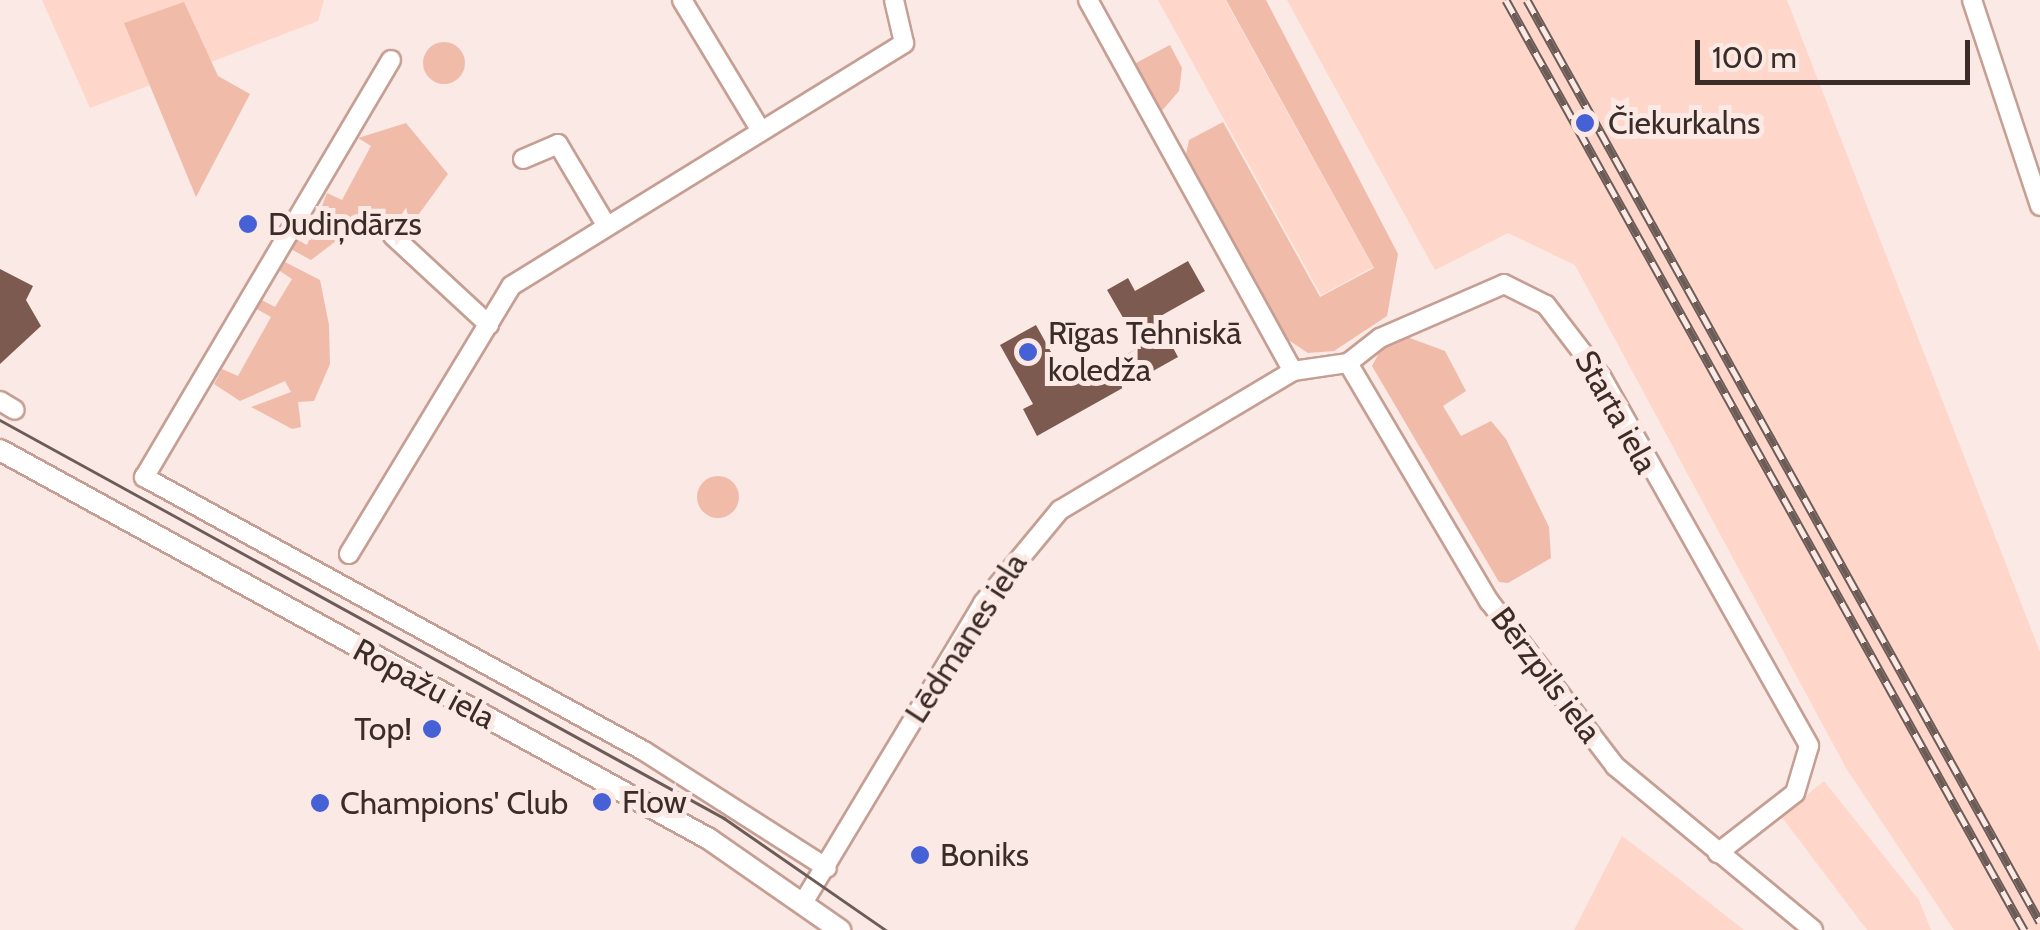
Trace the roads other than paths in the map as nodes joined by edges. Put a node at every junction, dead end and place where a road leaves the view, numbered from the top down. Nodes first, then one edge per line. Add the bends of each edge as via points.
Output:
1 (682, 0) edge
2 (894, 0) edge
3 (1088, 0) edge
4 (1972, 0) edge
5 (391, 60) dead end
6 (758, 126) junction
7 (523, 159) dead end
8 (2039, 206) edge
9 (605, 223) junction
10 (393, 236) dead end
11 (490, 325) junction
12 (1348, 363) junction
13 (1294, 371) junction
14 (0, 450) edge
15 (349, 554) dead end
16 (1718, 853) junction
17 (827, 868) junction
18 (803, 904) junction
19 (840, 930) edge
20 (1813, 930) edge

1 - 6 street
2 - 6 street via 908,30 904,43
3 - 13 street
4 - 8 street
5 - 17 street, Ropažu iela via 144,476 644,751
6 - 9 street
7 - 9 street via 558,144
9 - 11 street via 529,269
10 - 11 street
11 - 15 street
12 - 13 street, Starta iela
12 - 16 street, Bērzpils iela via 1490,601 1581,724 1615,766
12 - 16 street, Starta iela via 1380,338 1504,284 1533,293 1580,345 1809,746 1795,793
13 - 17 street, Lēdmanes iela via 1060,510 1016,554
14 - 18 street, Ropažu iela via 709,839
16 - 20 street, Bērzpils iela
17 - 18 street, Lēdmanes iela
18 - 19 street, Ropažu iela

